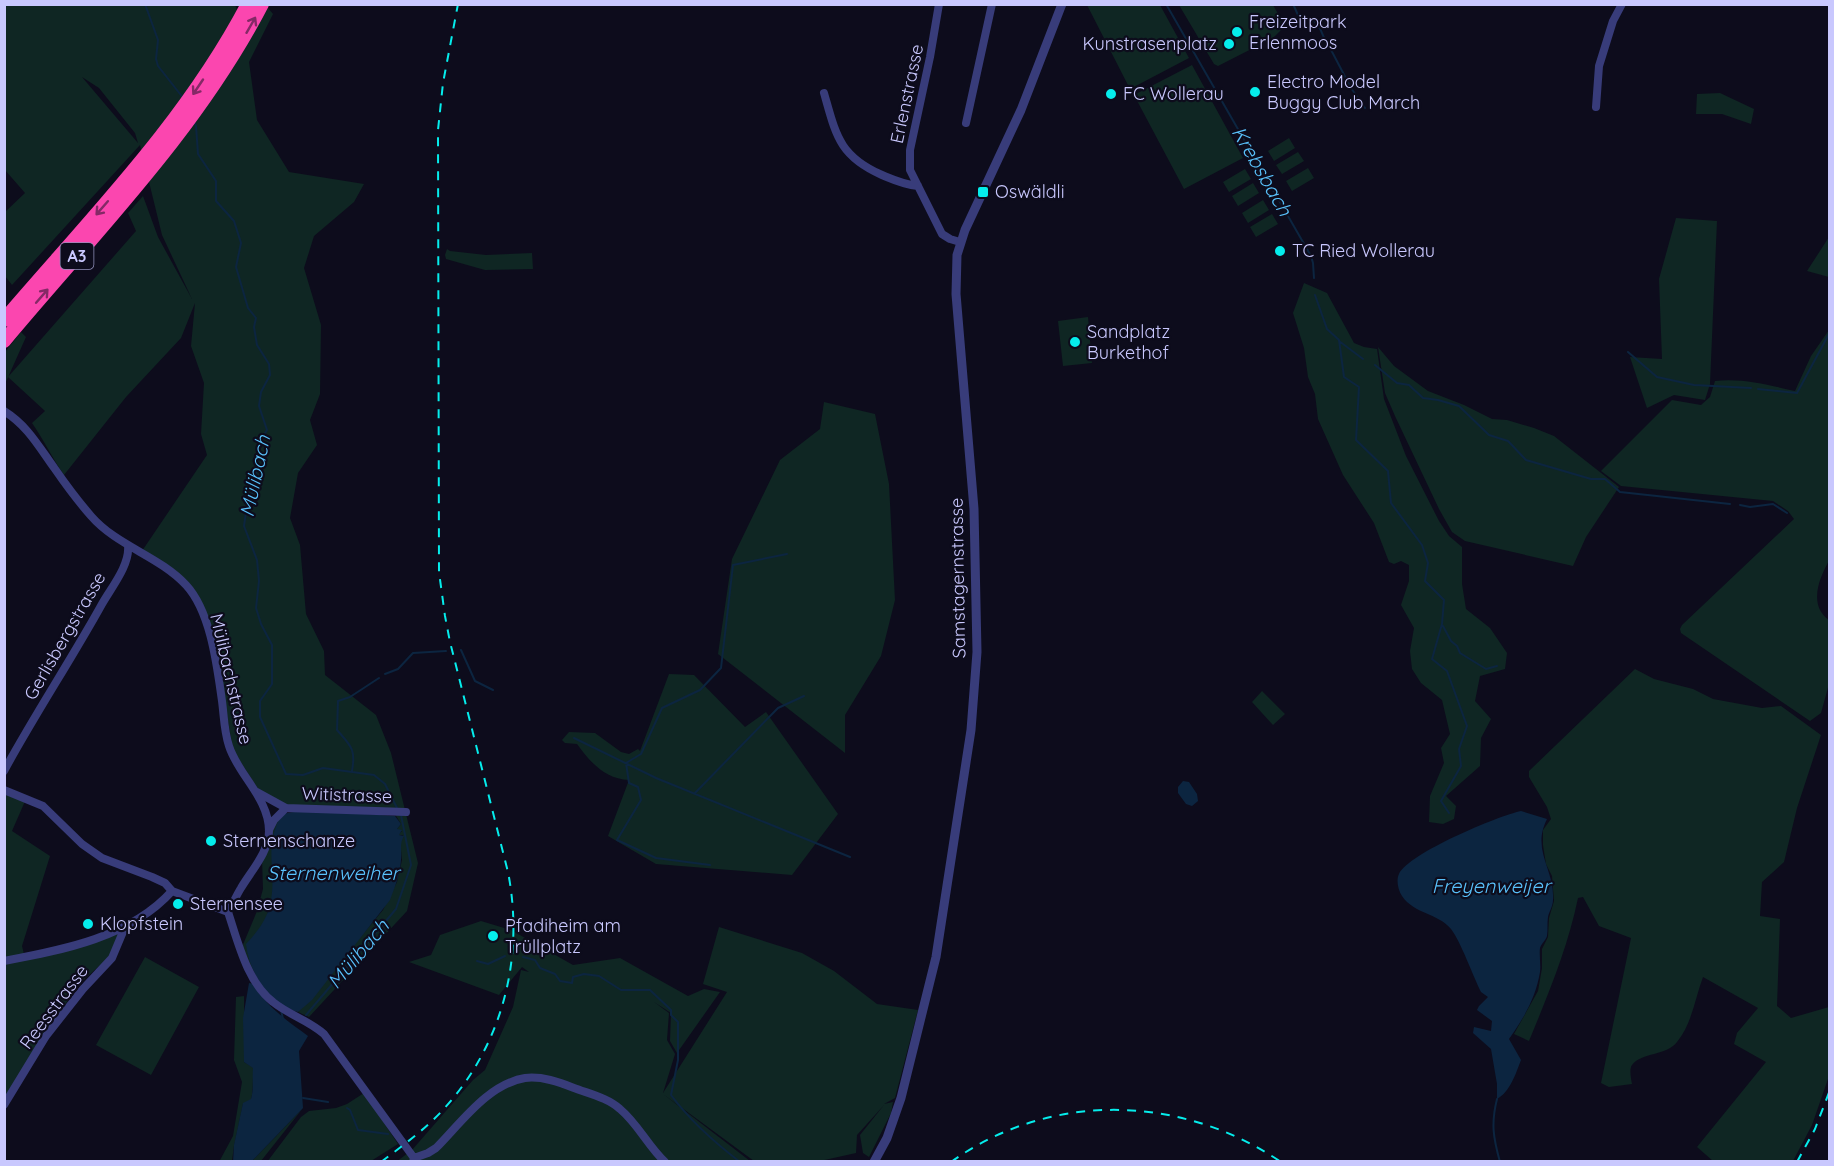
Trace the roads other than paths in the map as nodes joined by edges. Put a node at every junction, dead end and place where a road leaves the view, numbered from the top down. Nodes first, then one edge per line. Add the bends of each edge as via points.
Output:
1 (248, 4) edge
2 (262, 4) edge
3 (939, 4) edge
4 (992, 4) edge
5 (1062, 4) edge
6 (1622, 4) edge
7 (234, 41) junction
8 (824, 93) dead end
9 (1596, 106) dead end
10 (966, 123) dead end
11 (145, 167) junction
12 (918, 186) junction
13 (960, 242) junction
14 (4, 320) edge
15 (4, 340) edge
16 (4, 411) edge
17 (128, 546) junction
18 (4, 771) edge
19 (4, 790) edge
20 (255, 791) junction
21 (286, 808) junction
22 (406, 812) dead end
23 (269, 831) junction
24 (172, 891) junction
25 (228, 912) junction
26 (125, 927) junction
27 (4, 961) edge
28 (4, 1105) edge
29 (414, 1160) edge
30 (665, 1161) edge
31 (874, 1161) edge

1 - 7 highway, A3
7 -> 2 highway, A3
3 - 12 street, Erlenstrasse via 909,150 910,170
4 - 10 street
5 - 13 street, Samstagernstrasse via 1021,110
6 - 9 street via 1599,66
7 - 11 highway, A3 via 195,112
8 - 12 street via 833,127 853,159 906,185
11 -> 14 highway, A3
15 -> 11 highway, A3
12 - 13 street, Erlenstrasse via 942,234
13 - 31 street, Samstagernstrasse via 955,276 975,544 976,652 971,730 936,957 901,1098
16 - 17 street, Mülibachstrasse via 36,440 91,516
17 - 18 street, Gerlisbergstrasse via 126,558 82,641
17 - 20 street, Mülibachstrasse via 163,566 194,597 205,619 215,658 229,747
19 - 24 street via 43,806 102,858 165,883
20 - 21 street, Witistrasse
20 - 23 street, Mülibachstrasse
21 - 22 street, Witistrasse
21 - 23 street, Witistrasse
23 - 25 street via 259,860
24 - 25 street
24 - 26 street via 163,902
25 - 29 street via 260,990 324,1034
26 - 27 street via 38,955
26 - 28 street, Reesstrasse via 112,958 46,1036
29 - 30 street via 436,1148 497,1089 526,1078 557,1082 608,1101 625,1113

